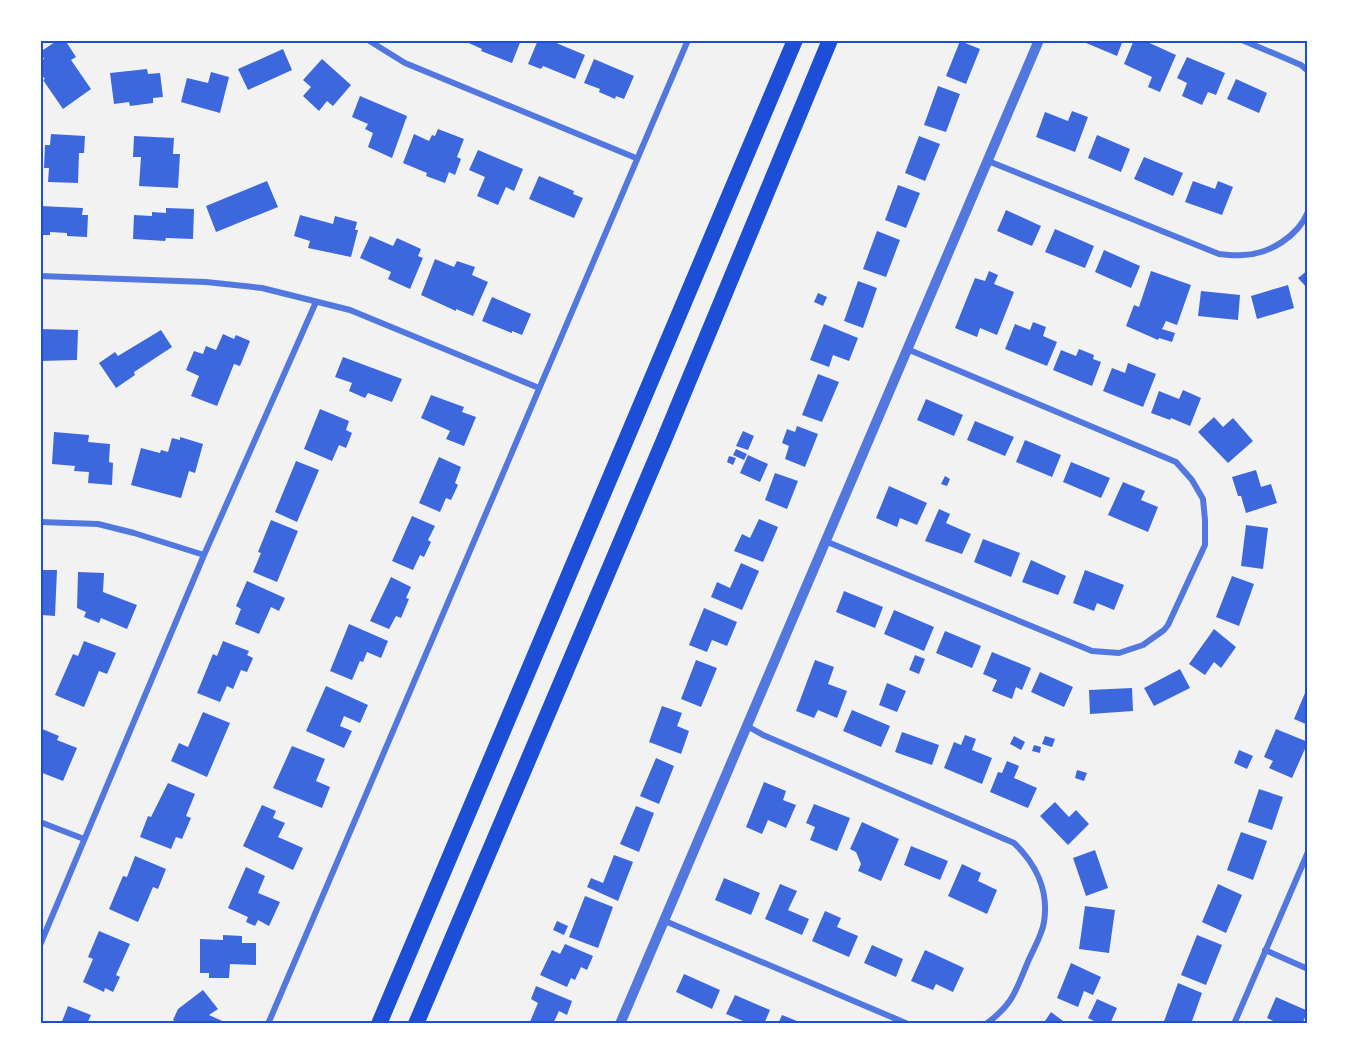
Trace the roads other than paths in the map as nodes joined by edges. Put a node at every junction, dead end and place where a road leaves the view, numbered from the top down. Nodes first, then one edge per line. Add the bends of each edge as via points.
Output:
1 (368, 40) edge
2 (688, 40) edge
3 (795, 40) edge
4 (830, 40) edge
5 (1039, 40) edge
6 (1242, 40) edge
7 (1308, 71) edge
8 (636, 158) junction
9 (988, 161) junction
10 (1308, 212) edge
11 (40, 276) edge
12 (316, 302) junction
13 (907, 349) junction
14 (539, 388) junction
15 (40, 522) edge
16 (825, 542) junction
17 (204, 555) junction
18 (747, 726) junction
19 (40, 822) edge
20 (84, 839) junction
21 (1308, 852) edge
22 (665, 921) junction
23 (40, 945) edge
24 (1265, 950) junction
25 (1308, 969) edge
26 (268, 1023) edge
27 (379, 1023) edge
28 (416, 1023) edge
29 (620, 1023) edge
30 (908, 1023) edge
31 (986, 1023) edge
32 (1234, 1023) edge

1 - 8 street via 405,63
2 - 8 street
3 - 27 highway
4 - 28 highway
5 - 9 street
6 - 7 street
8 - 14 street
9 - 10 street via 1219,254 1244,256 1270,249 1293,234
9 - 13 street
11 - 12 street via 206,282 262,288
12 - 14 street via 350,310
12 - 17 street
13 - 16 street
13 - 16 street via 1176,462 1203,499 1204,545 1168,625 1143,645 1119,653 1092,651
14 - 26 street
15 - 17 street via 98,524
16 - 18 street
17 - 20 street
18 - 22 street
18 - 31 street via 1014,843 1023,852 1038,873 1045,898 1044,923 1012,1000
19 - 20 street
20 - 23 street
21 - 24 street
22 - 29 street
22 - 30 street
24 - 25 street
24 - 32 street

